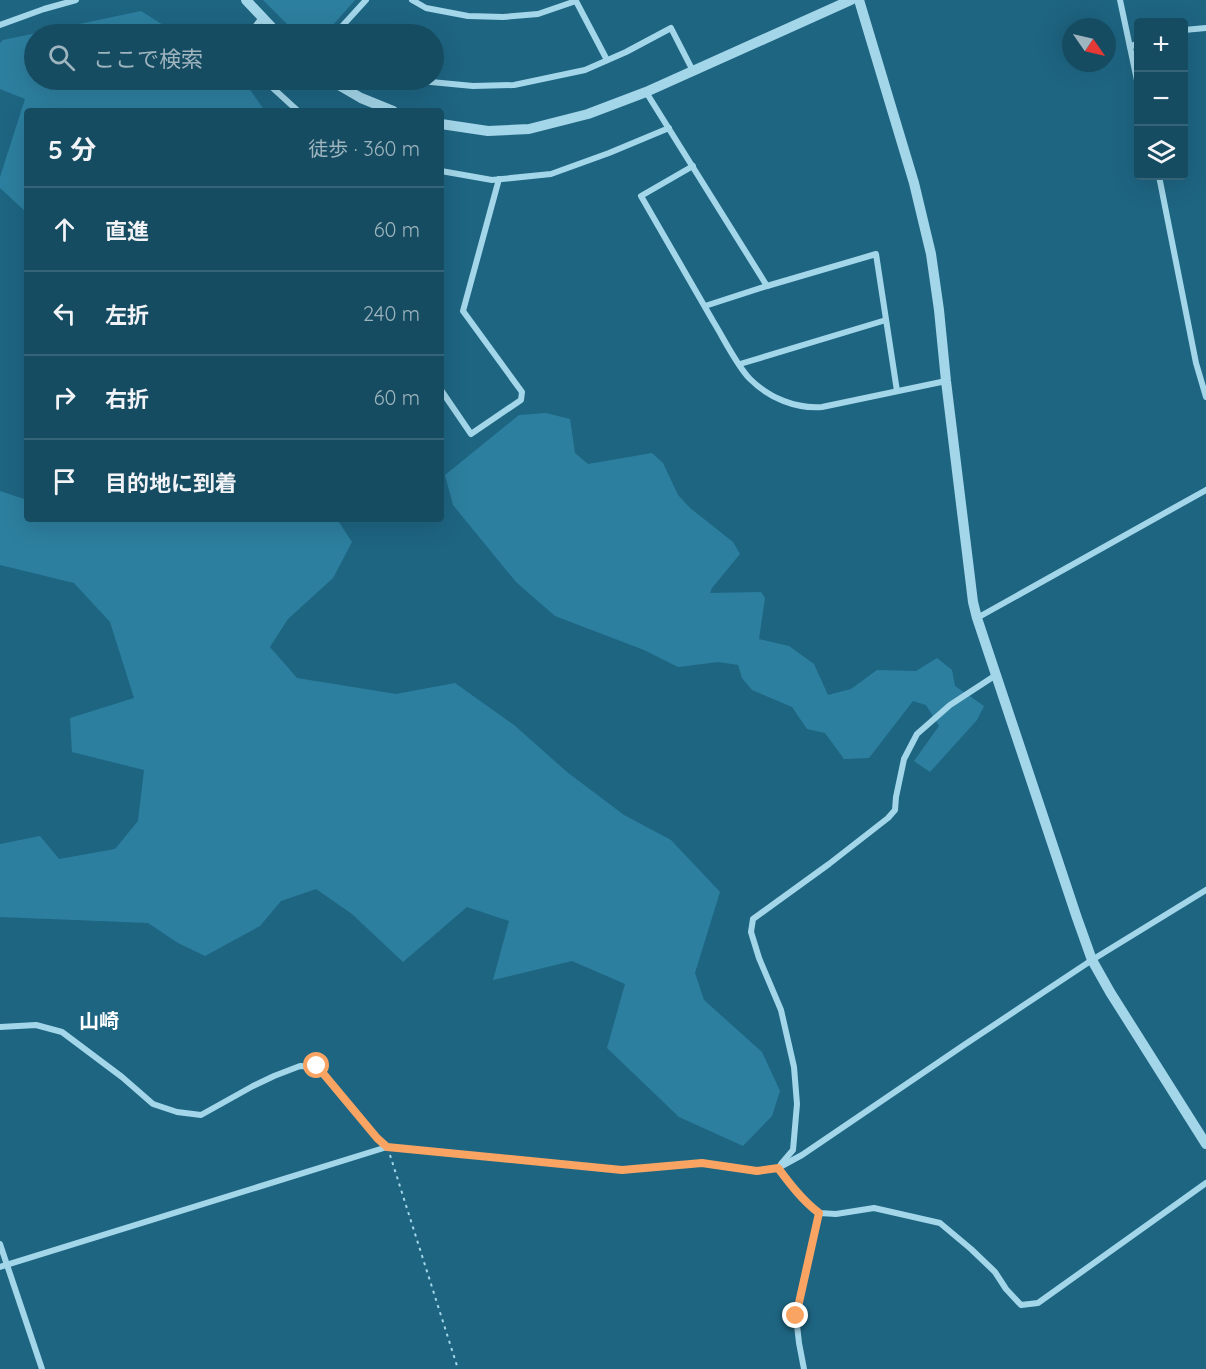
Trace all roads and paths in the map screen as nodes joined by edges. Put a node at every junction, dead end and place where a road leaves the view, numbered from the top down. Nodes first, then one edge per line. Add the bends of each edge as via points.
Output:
1 (76, 0) edge
2 (246, 0) edge
3 (366, 0) edge
4 (412, 0) edge
5 (851, 0) edge
6 (859, 0) edge
7 (1120, 0) edge
8 (262, 18) junction
9 (257, 24) edge
10 (268, 24) edge
11 (344, 24) edge
12 (0, 25) edge
13 (1206, 28) edge
14 (1188, 30) edge
15 (1134, 45) edge
16 (1130, 47) junction
17 (607, 60) junction
18 (693, 71) junction
19 (1135, 72) edge
20 (444, 83) edge
21 (275, 90) edge
22 (347, 90) edge
23 (646, 92) junction
24 (295, 108) edge
25 (386, 108) edge
26 (444, 124) edge
27 (669, 128) junction
28 (693, 166) junction
29 (444, 172) edge
30 (499, 179) junction
31 (1160, 180) edge
32 (767, 286) junction
33 (705, 306) junction
34 (886, 320) junction
35 (740, 364) junction
36 (946, 381) junction
37 (897, 391) junction
38 (444, 394) edge
39 (1206, 397) edge
40 (1206, 490) edge
41 (977, 618) junction
42 (996, 675) junction
43 (1206, 890) edge
44 (1092, 960) junction
45 (0, 1027) edge
46 (1206, 1144) edge
47 (387, 1147) junction
48 (778, 1168) junction
49 (1206, 1183) edge
50 (819, 1213) junction
51 (0, 1244) edge
52 (3, 1266) edge
53 (42, 1369) edge
54 (458, 1369) edge
55 (804, 1369) edge

1 - 12 street
2 - 8 street
3 - 11 street
4 - 17 street via 426,8 468,16 502,17 538,14 576,1
5 - 18 street
6 - 36 street via 914,183 931,254
7 - 16 street
8 - 9 street
8 - 10 street
13 - 14 street
15 - 16 street
16 - 19 street
17 - 18 street via 671,28
17 - 20 street via 585,70 514,85
18 - 23 street
21 - 24 street
22 - 25 street
23 - 26 street via 588,114 529,129 488,131
23 - 27 street
27 - 28 street
27 - 30 street via 551,174
28 - 32 street
28 - 33 street via 641,196
29 - 30 street
30 - 38 street via 463,311 522,392 520,400 471,434
31 - 39 street
32 - 33 street
32 - 34 street via 876,254
33 - 35 street
34 - 35 street
34 - 37 street
35 - 37 street via 763,390 792,405 822,407
36 - 37 street
36 - 41 street
40 - 41 street
41 - 42 street
42 - 44 street
42 - 48 street via 950,705 916,734 904,759 895,810 888,818 753,920 751,932 781,1010 794,1067 797,1104 793,1150
43 - 44 street
44 - 46 street
44 - 48 street
45 - 47 street via 36,1025 62,1032 153,1104 201,1115 274,1076 300,1066 317,1066
47 - 48 street via 622,1170 702,1163 757,1171
47 - 52 street
47 - 54 path
48 - 50 street
49 - 50 street via 1038,1303 1021,1305 994,1272 940,1222 874,1208
50 - 55 street via 796,1316
51 - 52 street
52 - 53 street

